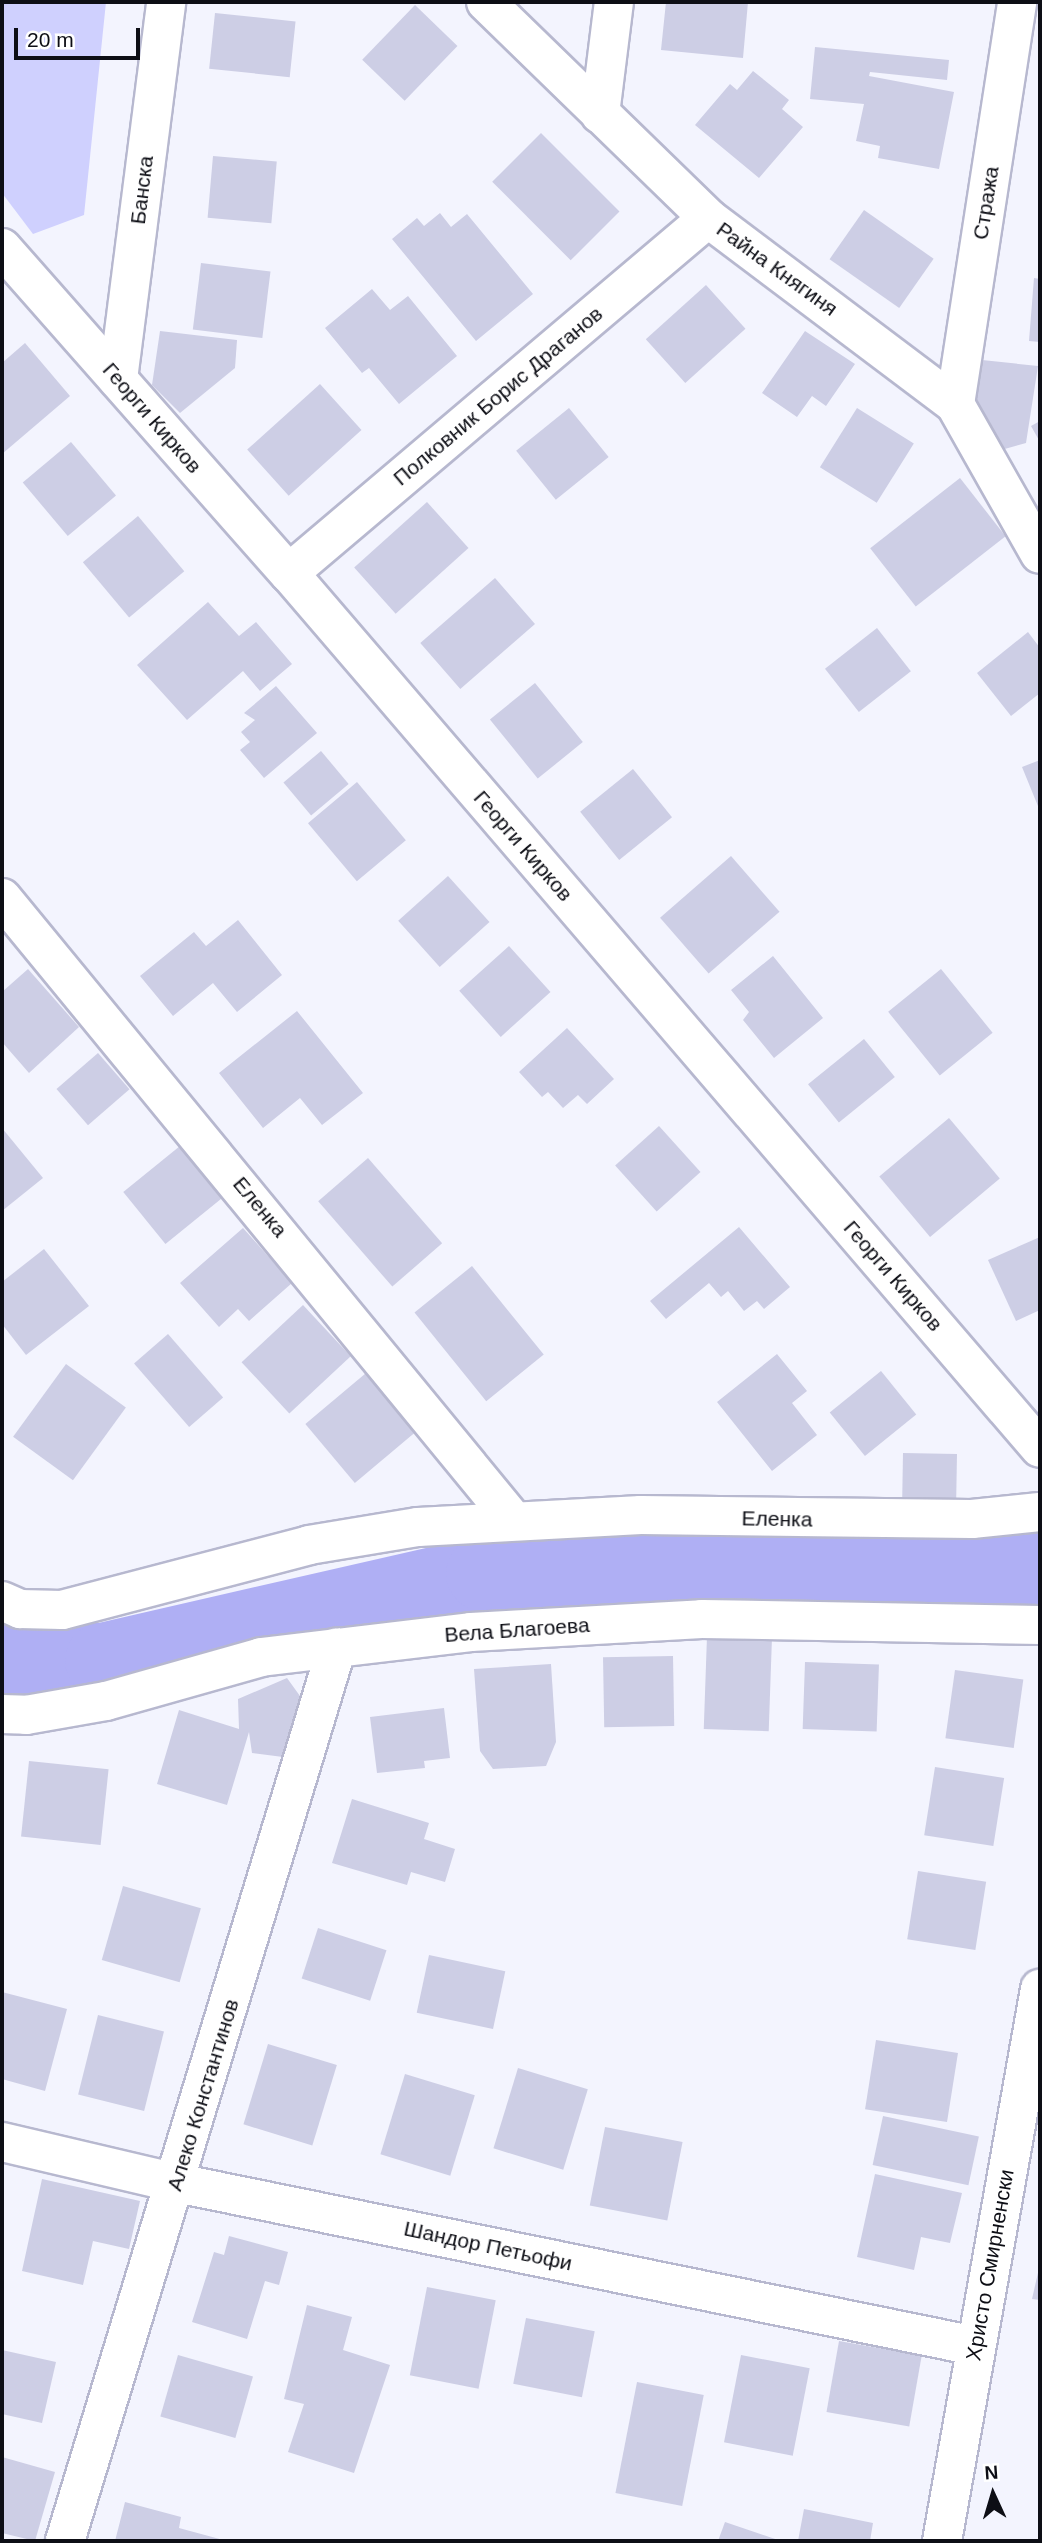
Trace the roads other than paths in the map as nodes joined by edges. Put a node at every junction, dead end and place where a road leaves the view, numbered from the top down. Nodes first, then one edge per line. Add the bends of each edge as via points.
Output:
1 (166, 2) edge
2 (486, 2) edge
3 (614, 2) edge
4 (1017, 2) edge
5 (600, 114) junction
6 (708, 218) junction
7 (2, 248) edge
8 (118, 379) junction
9 (955, 404) junction
10 (1040, 554) edge
11 (289, 573) junction
12 (2, 898) edge
13 (1040, 1448) edge
14 (1040, 1512) edge
15 (513, 1520) junction
16 (2, 1601) edge
17 (1040, 1625) edge
18 (337, 1647) junction
19 (2, 1714) edge
20 (1040, 1989) edge
21 (2, 2142) edge
22 (177, 2183) junction
23 (975, 2346) junction
24 (65, 2541) edge
25 (942, 2541) edge

1 - 8 street, Банска
2 - 5 street, Райна Княгиня
3 - 5 street
4 - 9 street, Стража
5 - 6 street, Райна Княгиня
6 - 9 street, Райна Княгиня
6 - 11 street, Полковник Борис Драганов
7 - 8 street, Георги Кирков
8 - 11 street, Георги Кирков
9 - 10 street, Райна Княгиня
11 - 13 street, Георги Кирков
12 - 15 street, Еленка
14 - 15 street, Еленка via 972,1519 641,1515
15 - 16 street, Еленка via 418,1527 309,1545 62,1610 20,1609
17 - 18 street, Вела Благоева via 702,1619 471,1632
18 - 19 street, Вела Благоева via 261,1657 106,1701
18 - 22 street, Алеко Константинов
20 - 23 street, Христо Смирненски
21 - 22 street, Шандор Петьофи
22 - 23 street, Шандор Петьофи
22 - 24 street, Алеко Константинов
23 - 25 street, Христо Смирненски

